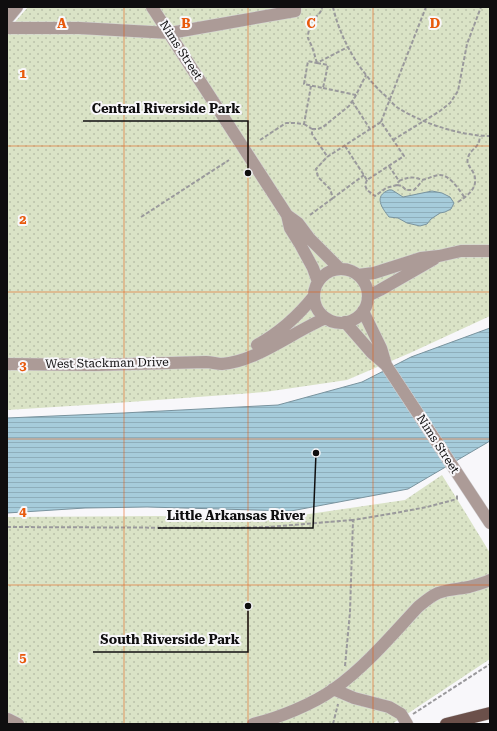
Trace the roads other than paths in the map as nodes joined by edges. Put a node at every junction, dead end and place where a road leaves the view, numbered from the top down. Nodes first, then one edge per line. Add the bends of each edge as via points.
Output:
1 (17, 7) edge
2 (152, 7) edge
3 (295, 7) edge
4 (267, 11) edge
5 (7, 19) edge
6 (7, 28) edge
7 (170, 33) junction
8 (287, 215) junction
9 (490, 251) edge
10 (439, 256) junction
11 (340, 269) junction
12 (358, 275) junction
13 (318, 282) junction
14 (314, 296) junction
15 (368, 296) junction
16 (363, 311) junction
17 (326, 318) junction
18 (345, 322) junction
19 (206, 362) junction
20 (7, 364) edge
21 (386, 365) junction
22 (490, 523) edge
23 (490, 580) edge
24 (333, 690) junction
25 (490, 713) edge
26 (406, 722) edge
27 (253, 724) edge
28 (446, 724) edge

1 - 5 street
2 - 7 street, Nims Street
3 - 4 street via 295,11
4 - 7 street
6 - 7 street via 79,28
7 - 8 street, Nims Street
8 - 11 street, Nims Street via 298,223
8 - 13 street, Nims Street via 290,228
9 - 10 street via 461,251
10 - 12 street via 421,258 374,273
10 - 15 street
11 - 12 street
11 - 13 street via 324,275
12 - 15 street via 367,288
13 - 14 street
14 - 17 street via 315,304
14 - 19 street, West Stackman Drive via 304,309 269,339 251,348
15 - 16 street
16 - 18 street
16 - 21 street, Nims Street via 381,348
17 - 18 street via 338,323
17 - 19 street, West Stackman Drive via 252,356 220,364
18 - 21 street, Nims Street
19 - 20 street, West Stackman Drive
21 - 22 street, Nims Street
23 - 24 street via 438,593 427,600 363,665
24 - 26 street via 389,707 401,714
24 - 27 street via 305,705
25 - 28 main road

